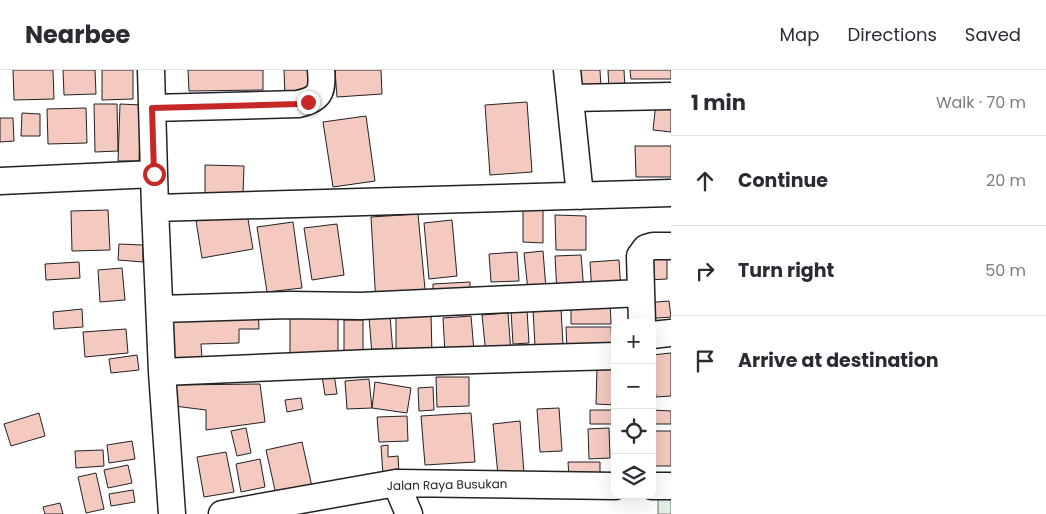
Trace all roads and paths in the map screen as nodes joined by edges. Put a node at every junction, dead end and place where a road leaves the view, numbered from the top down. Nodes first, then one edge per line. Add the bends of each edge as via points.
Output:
1 (151, 70) edge
2 (321, 70) edge
3 (568, 70) edge
4 (671, 96) edge
5 (571, 98) junction
6 (152, 108) junction
7 (154, 174) junction
8 (0, 181) edge
9 (671, 193) edge
10 (580, 196) junction
11 (155, 208) junction
12 (671, 246) edge
13 (641, 293) junction
14 (160, 308) junction
15 (642, 319) edge
16 (671, 333) edge
17 (656, 334) edge
18 (611, 356) edge
19 (162, 372) junction
20 (396, 483) junction
21 (611, 486) edge
22 (656, 486) edge
23 (671, 486) edge
24 (172, 514) edge
25 (222, 514) edge
26 (409, 514) edge

1 - 6 street
2 - 6 street via 321,90 308,102
3 - 5 street
4 - 5 street
5 - 10 street
6 - 7 street
7 - 8 street
7 - 11 street
9 - 10 street
10 - 11 street
11 - 14 street
12 - 13 street via 653,246 642,251
13 - 14 street via 361,306
13 - 15 street
14 - 19 street
16 - 17 street
18 - 19 street
19 - 24 street
20 - 21 street, Jalan Raya Busukan
20 - 25 street, Jalan Raya Busukan
20 - 26 street
22 - 23 street

